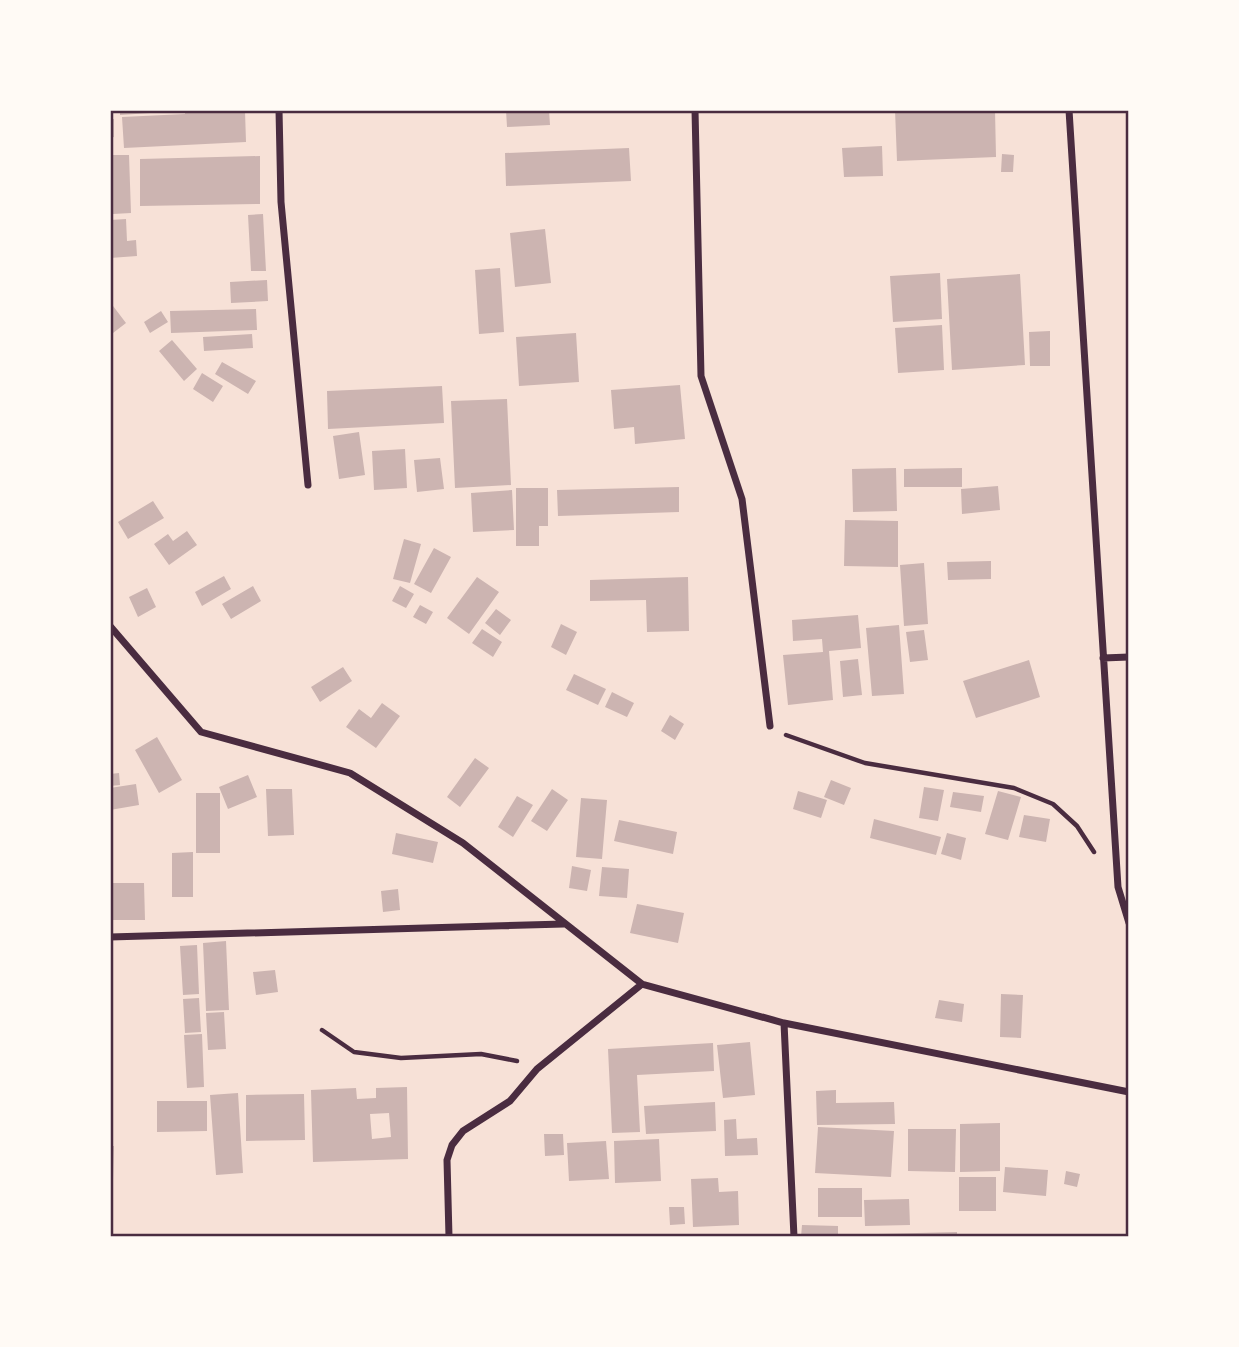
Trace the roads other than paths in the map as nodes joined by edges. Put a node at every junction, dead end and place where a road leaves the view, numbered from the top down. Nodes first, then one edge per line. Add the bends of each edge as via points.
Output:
1 (279, 110) edge
2 (695, 110) edge
3 (1069, 110) edge
4 (308, 485) dead end
5 (110, 626) edge
6 (1129, 657) edge
7 (1103, 658) junction
8 (770, 726) road end
9 (1129, 923) edge
10 (564, 924) junction
11 (110, 937) edge
12 (642, 984) junction
13 (784, 1023) junction
14 (1129, 1092) edge
15 (449, 1237) edge
16 (794, 1237) edge

1 - 4 street via 281,202
2 - 8 street via 701,376 743,499
3 - 7 street
5 - 10 street via 201,732 350,773 463,843
6 - 7 street
7 - 9 street via 1118,887
10 - 11 street
10 - 12 street
12 - 13 street
12 - 15 street via 537,1069 510,1101 463,1131 452,1145 447,1160
13 - 14 street
13 - 16 street

